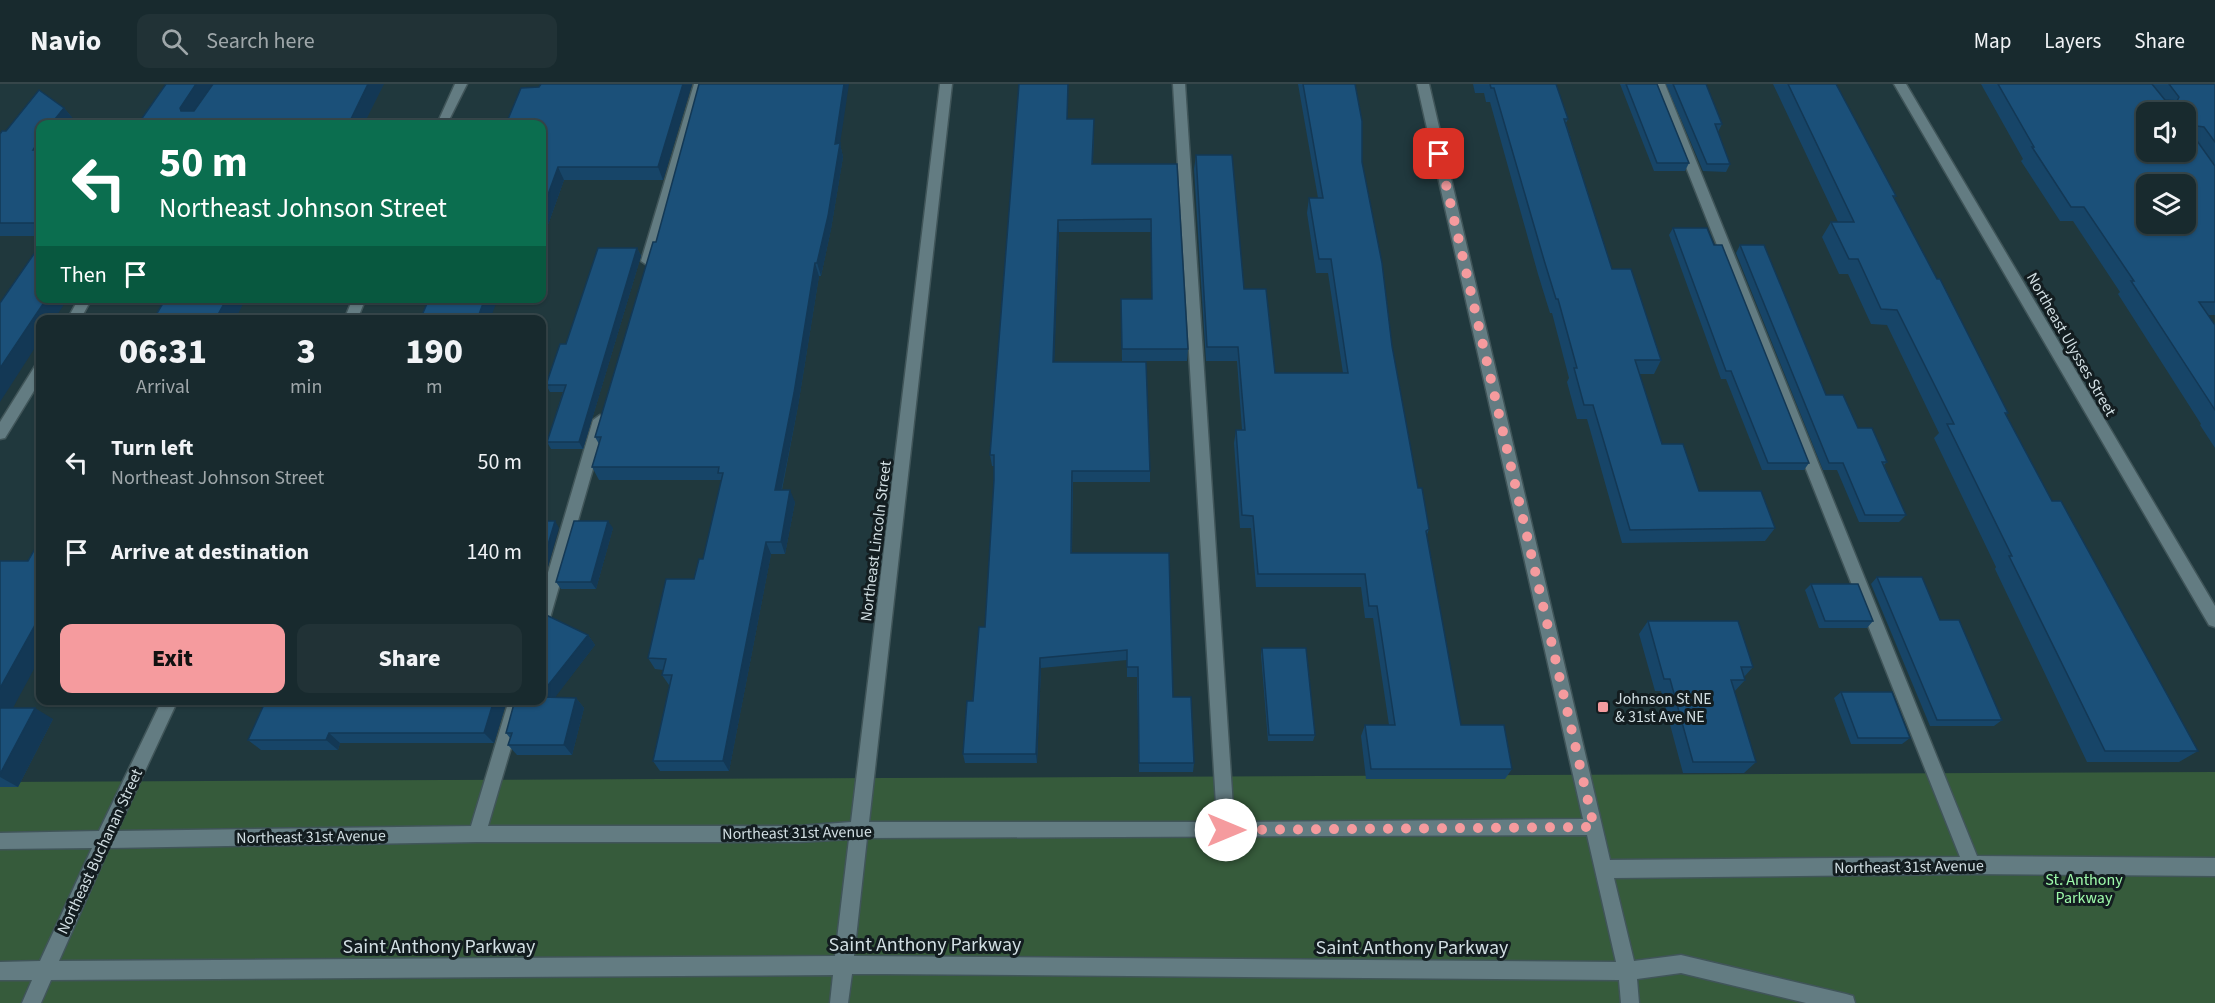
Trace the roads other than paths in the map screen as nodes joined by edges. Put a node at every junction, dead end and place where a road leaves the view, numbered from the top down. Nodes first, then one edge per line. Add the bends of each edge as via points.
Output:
1 (461, 84) edge
2 (700, 84) edge
3 (946, 84) edge
4 (1179, 84) edge
5 (1423, 84) edge
6 (1659, 84) edge
7 (1900, 84) edge
8 (444, 120) edge
9 (642, 277) edge
10 (36, 376) edge
11 (606, 402) edge
12 (0, 434) edge
13 (546, 604) edge
14 (2215, 620) edge
15 (168, 705) edge
16 (516, 705) edge
17 (1594, 827) junction
18 (860, 830) junction
19 (1226, 830) junction
20 (477, 834) junction
21 (104, 840) junction
22 (0, 841) edge
23 (1972, 865) junction
24 (2215, 867) edge
25 (1604, 869) junction
26 (844, 966) junction
27 (0, 971) edge
28 (45, 971) junction
29 (1627, 971) junction
30 (31, 1003) edge
31 (839, 1003) edge
32 (1630, 1003) edge
33 (1846, 1003) edge

1 - 8 street
2 - 9 street
3 - 18 street, Northeast Lincoln Street
4 - 19 street
5 - 17 street
6 - 23 street
7 - 14 street, Northeast Ulysses Street
10 - 12 street
11 - 13 street
15 - 21 street, Northeast Buchanan Street
16 - 20 street
17 - 19 street, Northeast 31st Avenue
17 - 25 street
18 - 19 street, Northeast 31st Avenue
18 - 20 street, Northeast 31st Avenue via 799,834
18 - 26 street, Northeast Lincoln Street
20 - 21 street, Northeast 31st Avenue
21 - 22 street, Northeast 31st Avenue
21 - 28 street, Northeast Buchanan Street
23 - 24 street, Northeast 31st Avenue
23 - 25 street, Northeast 31st Avenue
25 - 29 street
26 - 28 street, Saint Anthony Parkway
26 - 29 street, Saint Anthony Parkway
26 - 31 street, Northeast Lincoln Street
27 - 28 street, Saint Anthony Parkway
28 - 30 street, Northeast Buchanan Street
29 - 32 street
29 - 33 street, Saint Anthony Parkway via 1681,964

